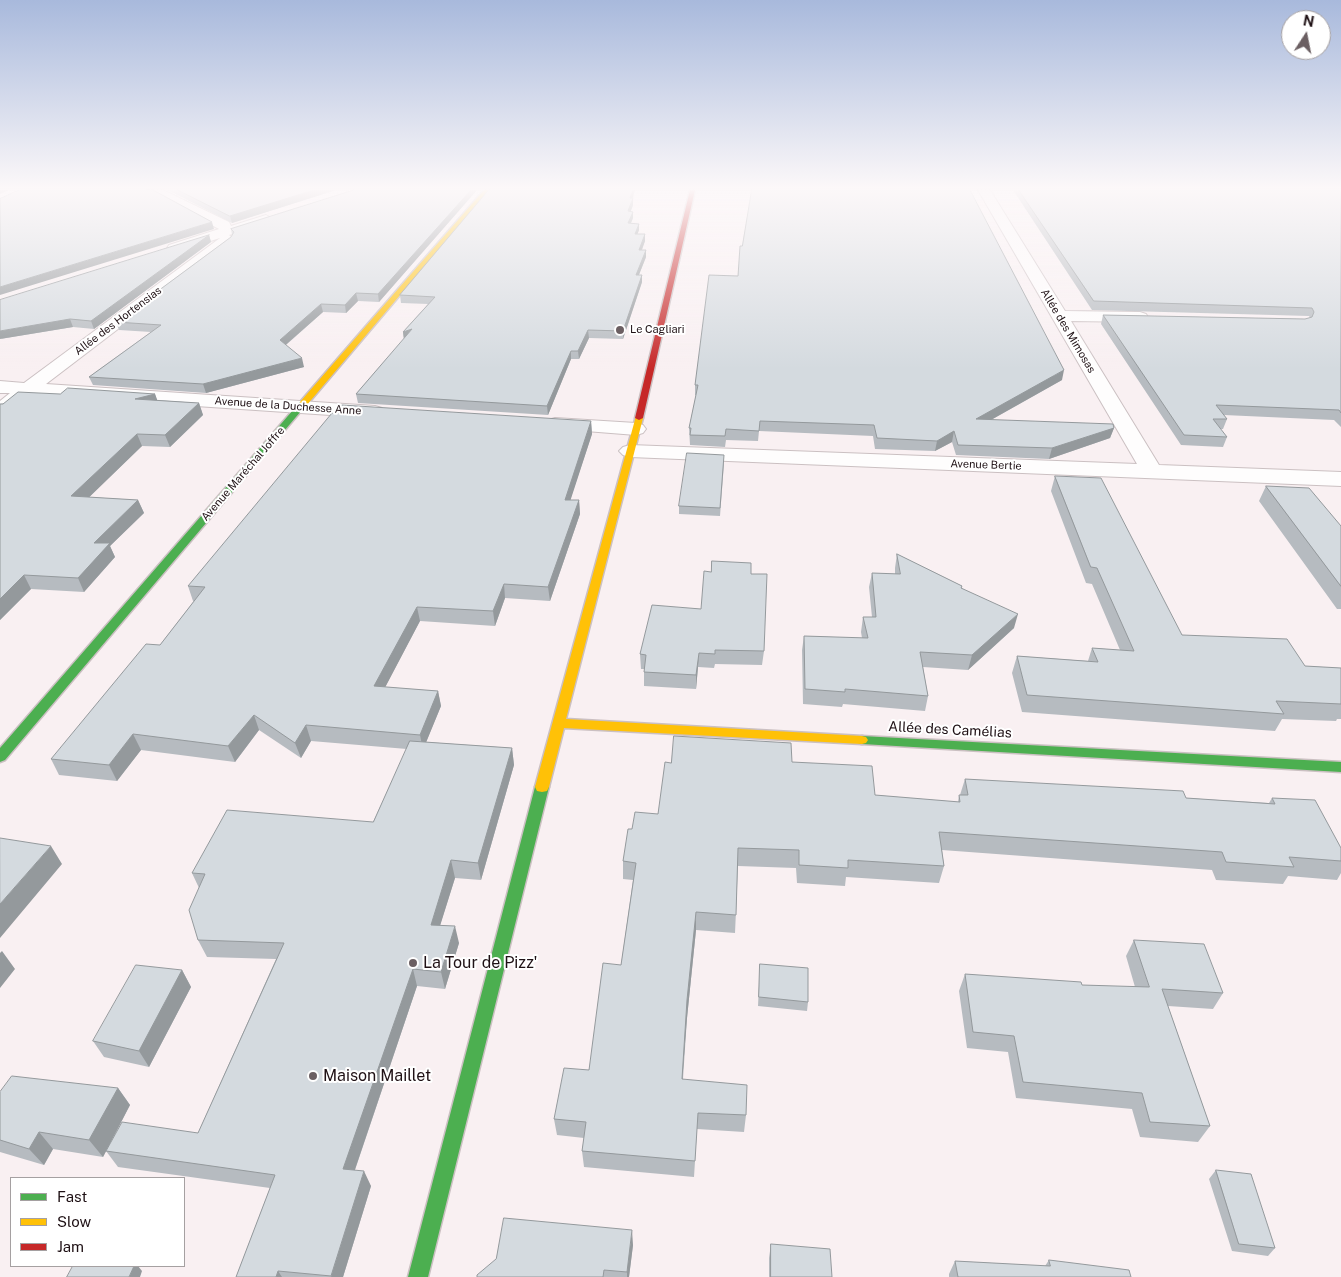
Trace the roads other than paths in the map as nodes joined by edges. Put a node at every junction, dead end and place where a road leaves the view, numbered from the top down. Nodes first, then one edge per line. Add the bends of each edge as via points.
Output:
1 (169, 250) edge
2 (213, 250) edge
3 (436, 250) edge
4 (679, 250) edge
5 (1019, 250) edge
6 (161, 252) edge
7 (1059, 316) junction
8 (1157, 318) edge
9 (0, 387) edge
10 (27, 389) junction
11 (301, 407) junction
12 (0, 410) edge
13 (394, 413) edge
14 (540, 422) edge
15 (636, 429) junction
16 (630, 451) junction
17 (1152, 471) junction
18 (1341, 479) edge
19 (558, 723) junction
20 (0, 757) edge
21 (1341, 768) edge
22 (418, 1277) edge

1 - 6 street
2 - 10 street, Allée des Hortensias
3 - 11 street, Avenue Maréchal Joffre
4 - 15 street
5 - 7 street, Allée des Mimosas
7 - 8 street
7 - 17 street, Allée des Mimosas
9 - 10 street, Avenue de la Duchesse Anne
10 - 11 street, Avenue de la Duchesse Anne
10 - 12 street, Allée des Hortensias
11 - 13 street, Avenue de la Duchesse Anne
11 - 20 street, Avenue Maréchal Joffre
14 - 15 street
15 - 16 street
16 - 17 street, Avenue Bertie
16 - 19 street
17 - 18 street, Avenue Bertie
19 - 21 street, Allée des Camélias
19 - 22 street

